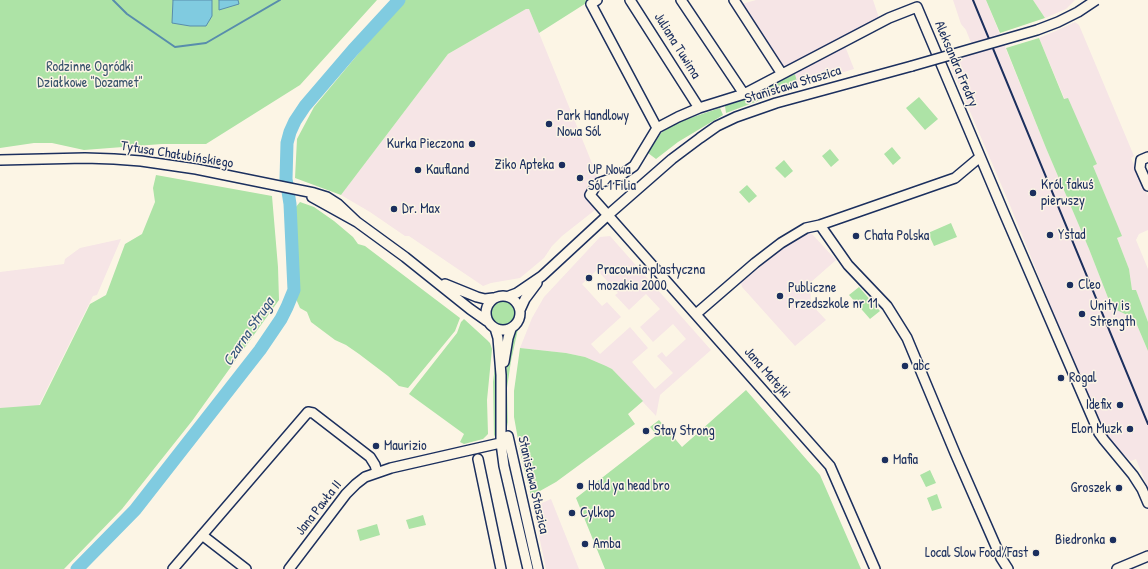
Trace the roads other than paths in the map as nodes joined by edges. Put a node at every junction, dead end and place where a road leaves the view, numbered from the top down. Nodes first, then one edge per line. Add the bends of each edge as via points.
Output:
1 (630, 0) edge
2 (681, 0) edge
3 (734, 0) edge
4 (1096, 0) edge
5 (594, 2) edge
6 (782, 74) junction
7 (744, 94) junction
8 (699, 108) junction
9 (657, 128) junction
10 (980, 157) junction
11 (1148, 157) edge
12 (0, 160) edge
13 (1148, 186) edge
14 (608, 215) junction
15 (820, 225) junction
16 (542, 276) junction
17 (434, 279) junction
18 (509, 296) junction
19 (492, 298) junction
20 (520, 310) junction
21 (696, 314) junction
22 (487, 321) junction
23 (495, 328) junction
24 (511, 329) junction
25 (501, 375) junction
26 (505, 442) junction
27 (478, 459) dead end
28 (377, 472) junction
29 (1148, 503) edge
30 (202, 535) junction
31 (1148, 556) edge
32 (173, 569) edge
33 (246, 569) edge
34 (289, 569) edge
35 (501, 569) edge
36 (528, 569) edge
37 (538, 569) edge
38 (875, 569) edge
39 (1008, 569) edge
40 (1117, 569) edge

1 - 8 street, Juliana Tuwima
2 - 7 street
3 - 6 street
4 - 14 street, Stanisława Staszica, bridge via 1071,15 1037,30 776,103 736,117 717,126 685,149
5 - 9 street
6 - 7 street, Aleksandra Fredry
6 - 10 street, Aleksandra Fredry via 917,6
7 - 8 street, Aleksandra Fredry
8 - 9 street, Aleksandra Fredry
9 - 14 street via 634,166 621,175 600,183 590,195
10 - 15 street via 955,178
10 - 29 street, Aleksandra Fredry via 1099,433 1134,475
11 - 13 street via 1141,160 1140,168
12 - 17 street, Tytusa Chałubińskiego via 127,160 196,169 326,197
14 - 16 street, Stanisława Staszica
14 - 21 street, Jana Matejki
15 - 21 street via 806,228 781,243
15 - 39 street via 848,265 887,306 906,338 992,538
16 - 18 street, Stanisława Staszica
16 - 20 street, Stanisława Staszica
17 - 19 street, Tytusa Chałubińskiego via 477,297
17 - 22 street, Tytusa Chałubińskiego
18 - 19 street
18 - 20 street via 516,301
19 - 22 street via 486,310
20 - 24 street via 519,321
21 - 38 street, Jana Matejki via 830,466
22 - 23 street
23 - 24 street
23 - 25 street, Stanisława Staszica
24 - 25 street, Stanisława Staszica
25 - 26 street, Stanisława Staszica
26 - 28 street, Jana Pawła II
26 - 36 street, Stanisława Staszica via 504,466
26 - 37 street, Stanisława Staszica
27 - 35 street
28 - 30 street via 370,457 313,413 308,412
28 - 34 street, Jana Pawła II via 361,480 346,494
30 - 32 street
30 - 33 street
31 - 40 street

